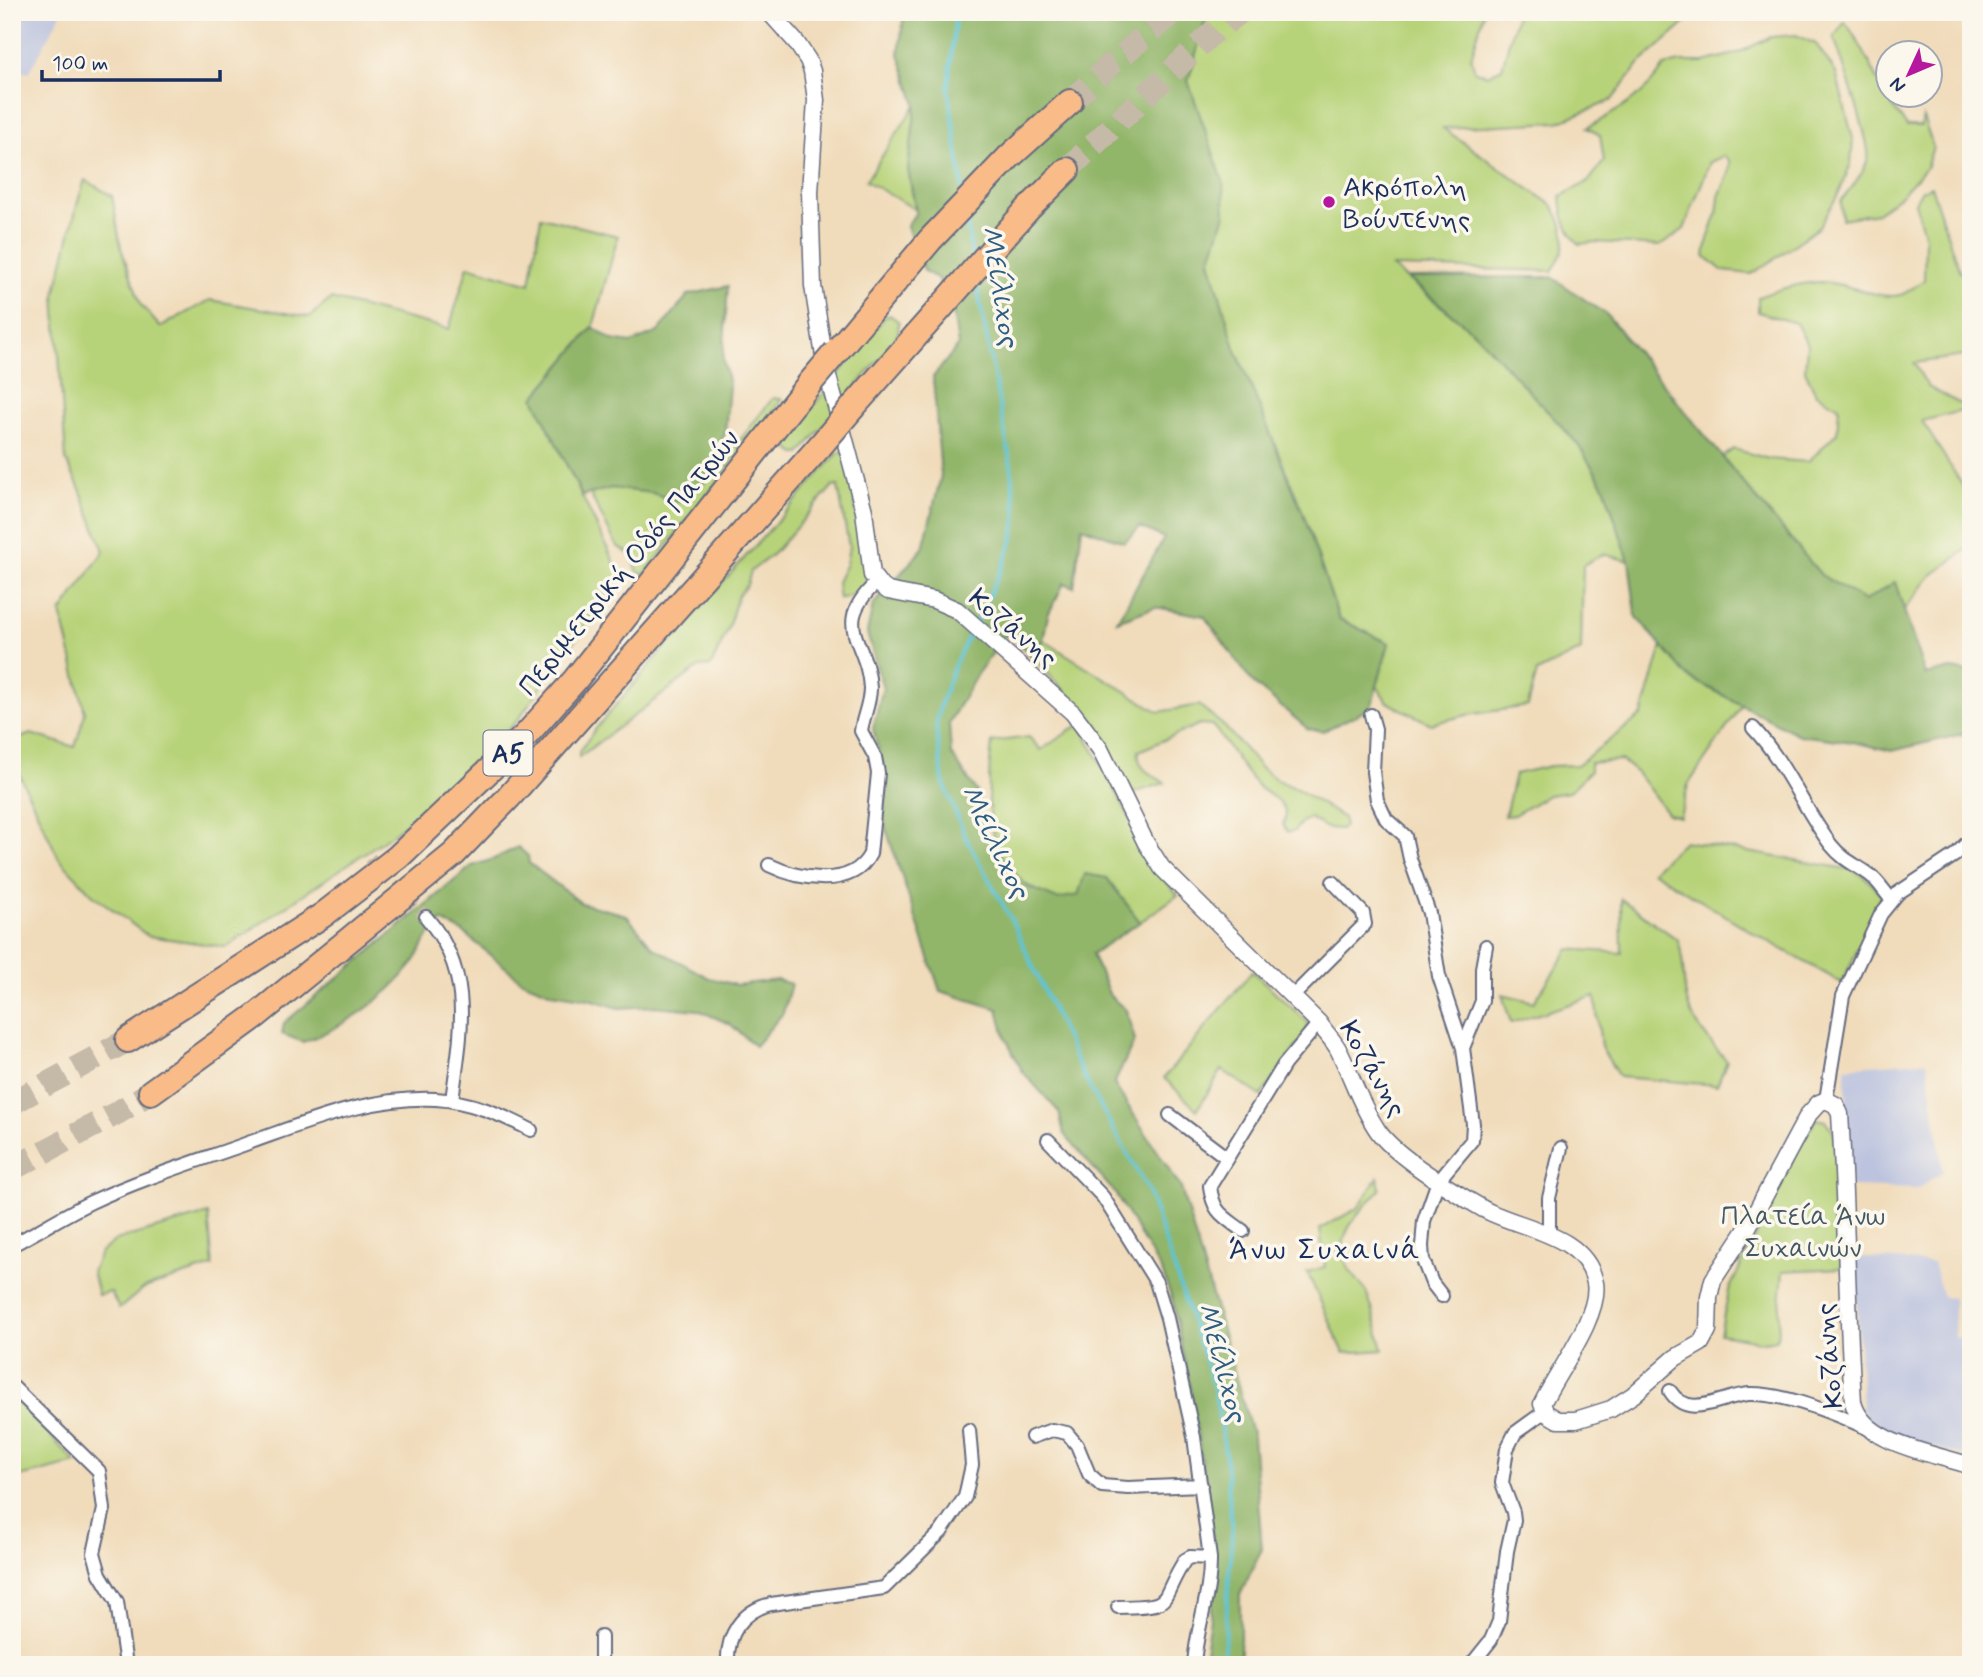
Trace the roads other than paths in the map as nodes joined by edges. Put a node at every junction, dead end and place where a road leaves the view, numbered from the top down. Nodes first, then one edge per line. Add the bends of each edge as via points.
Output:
1 (769, 12) edge
2 (1070, 102) tunnel mouth
3 (1067, 170) tunnel mouth
4 (877, 583) junction
5 (1371, 715) dead end
6 (1753, 728) dead end
7 (1971, 839) edge
8 (769, 865) dead end
9 (1333, 882) dead end
10 (1891, 899) junction
11 (426, 917) tunnel mouth
12 (1486, 946) dead end
13 (1292, 997) junction
14 (1319, 1024) junction
15 (128, 1040) tunnel mouth
16 (1463, 1048) junction
17 (151, 1092) tunnel mouth
18 (452, 1100) junction
19 (1826, 1100) junction
20 (1170, 1115) dead end
21 (531, 1130) dead end
22 (1048, 1140) dead end
23 (1561, 1149) dead end
24 (1227, 1158) junction
25 (1438, 1181) junction
26 (1243, 1231) dead end
27 (1549, 1233) junction
28 (12, 1245) edge
29 (1442, 1296) dead end
30 (12, 1385) edge
31 (1670, 1391) dead end
32 (1544, 1412) junction
33 (969, 1430) dead end
34 (1869, 1430) junction
35 (1032, 1437) dead end
36 (1971, 1466) edge
37 (1201, 1485) junction
38 (1210, 1558) junction
39 (1118, 1607) dead end
40 (601, 1637) dead end
41 (126, 1665) edge
42 (601, 1665) edge
43 (728, 1665) edge
44 (1194, 1665) edge
45 (1471, 1665) edge

1 - 4 street via 796,43 812,71 816,100 810,237 820,341 864,511 870,568
2 - 15 highway, Περιμετρική Οδός Πατρών / Α5, bridge via 930,240 881,297 527,734 398,857 323,915
3 - 17 highway, Περιμετρική Οδός Πατρών / Α5, bridge via 454,854 247,1022
4 - 8 street via 853,615 852,627 870,689 860,731 875,757 878,773 870,854 853,871 833,878
4 - 13 street, Κοζάνης via 894,593 948,606 993,641 1086,728 1162,868
5 - 16 street via 1378,803 1386,819 1405,836 1430,920 1442,987
6 - 10 street via 1775,754 1838,853 1872,877
7 - 10 street
9 - 13 street via 1363,913 1365,924
10 - 19 street via 1870,933 1843,996
11 - 18 street via 449,949 459,983 460,1030
12 - 16 street via 1482,1001
13 - 14 street, Κοζάνης
14 - 24 street via 1284,1065
14 - 25 street, Κοζάνης via 1335,1045 1381,1135
16 - 25 street via 1472,1140
18 - 21 street
18 - 28 street via 386,1101 322,1117 112,1193
19 - 32 street via 1808,1115 1748,1227 1713,1280 1708,1330 1701,1343 1611,1409 1570,1421 1552,1419
19 - 34 street, Κοζάνης via 1837,1106 1840,1114 1853,1402
20 - 24 street
22 - 37 street via 1103,1196 1156,1282 1179,1369
23 - 27 street via 1549,1198
24 - 26 street via 1210,1186 1212,1203
25 - 27 street, Κοζάνης via 1487,1212
25 - 29 street via 1424,1221 1422,1246 1427,1272
27 - 32 street, Κοζάνης via 1587,1264 1595,1290 1583,1330 1543,1402
30 - 41 street via 99,1471 103,1509 95,1560 117,1602
31 - 34 street via 1675,1400 1696,1406 1742,1395 1771,1396
32 - 45 street via 1515,1433 1507,1449 1502,1483 1514,1517 1500,1616 1493,1636
33 - 43 street via 972,1465 965,1497 911,1564 884,1588 753,1610 731,1637
34 - 36 street, Κοζάνης
35 - 37 street via 1052,1430 1067,1433 1089,1474 1102,1486
37 - 38 street
38 - 39 street via 1185,1560 1166,1598 1157,1605
38 - 44 street
40 - 42 street

